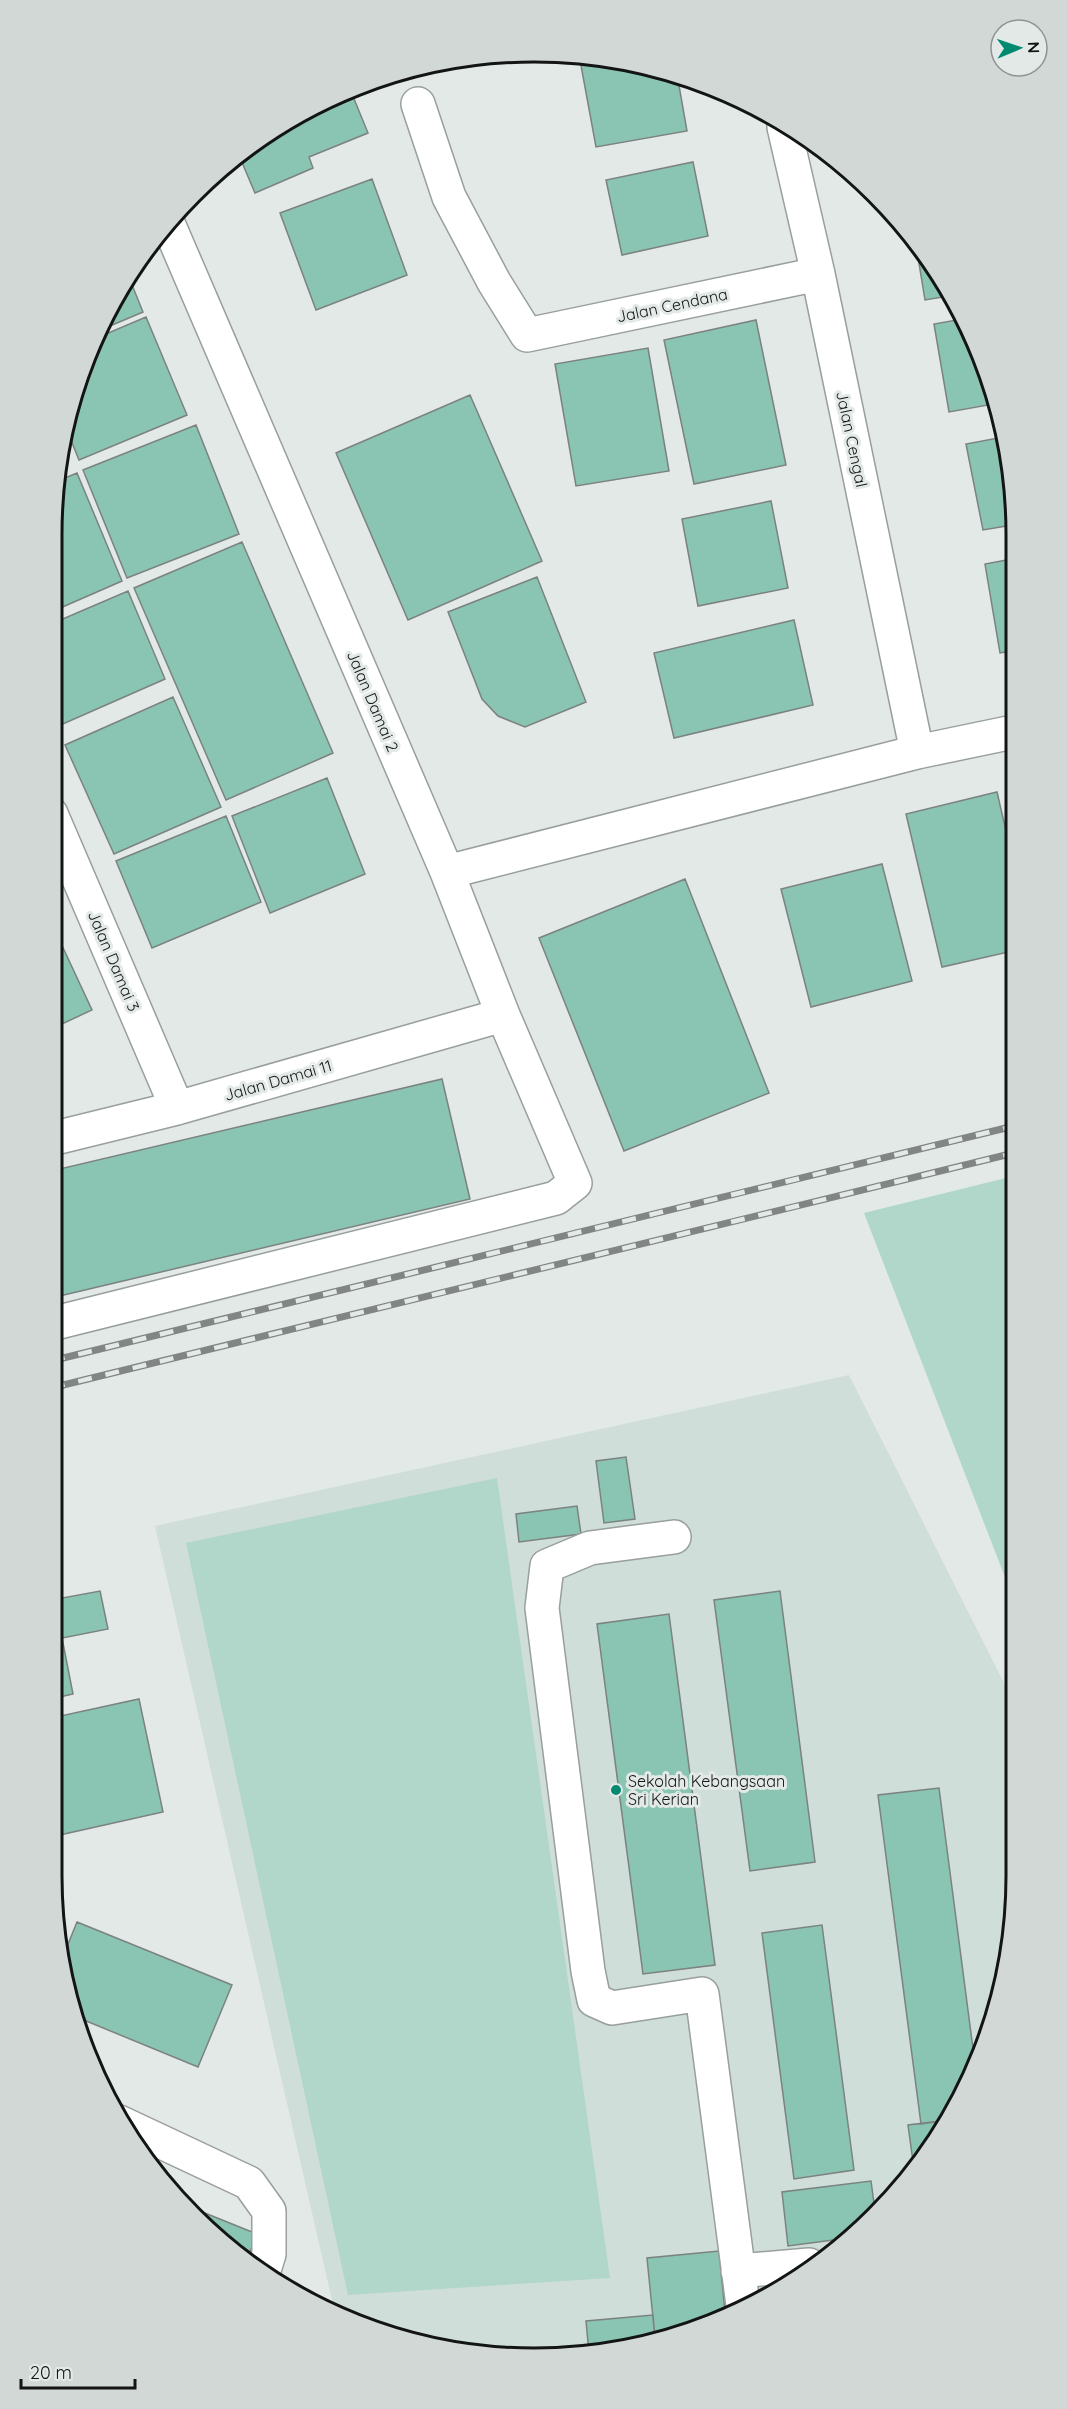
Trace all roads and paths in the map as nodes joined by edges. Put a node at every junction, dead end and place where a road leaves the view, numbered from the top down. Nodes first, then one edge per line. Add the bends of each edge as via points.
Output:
1 (418, 104) dead end
2 (785, 134) edge
3 (171, 231) edge
4 (818, 274) junction
5 (1006, 733) edge
6 (917, 752) junction
7 (62, 840) edge
8 (447, 872) junction
9 (503, 1016) junction
10 (177, 1108) junction
11 (62, 1136) edge
12 (62, 1321) edge
13 (674, 1537) dead end
14 (136, 2130) edge
15 (266, 2264) edge
16 (799, 2266) edge
17 (738, 2271) junction
18 (742, 2299) edge

1 - 4 street, Jalan Cendana via 449,197 527,335
2 - 4 street, Jalan Cengal
3 - 8 street, Jalan Damai 2
4 - 6 street, Jalan Cengal
5 - 6 street
6 - 8 street
7 - 10 street, Jalan Damai 3
8 - 9 street, Jalan Damai 2
9 - 10 street, Jalan Damai 11
9 - 12 street, Jalan Damai 2 via 575,1183 556,1198
10 - 11 street, Jalan Damai 11
13 - 17 street via 590,1548 547,1566 542,1608 594,2000 612,2008 702,1994
14 - 15 street via 249,2183 269,2211
16 - 17 street
17 - 18 street

